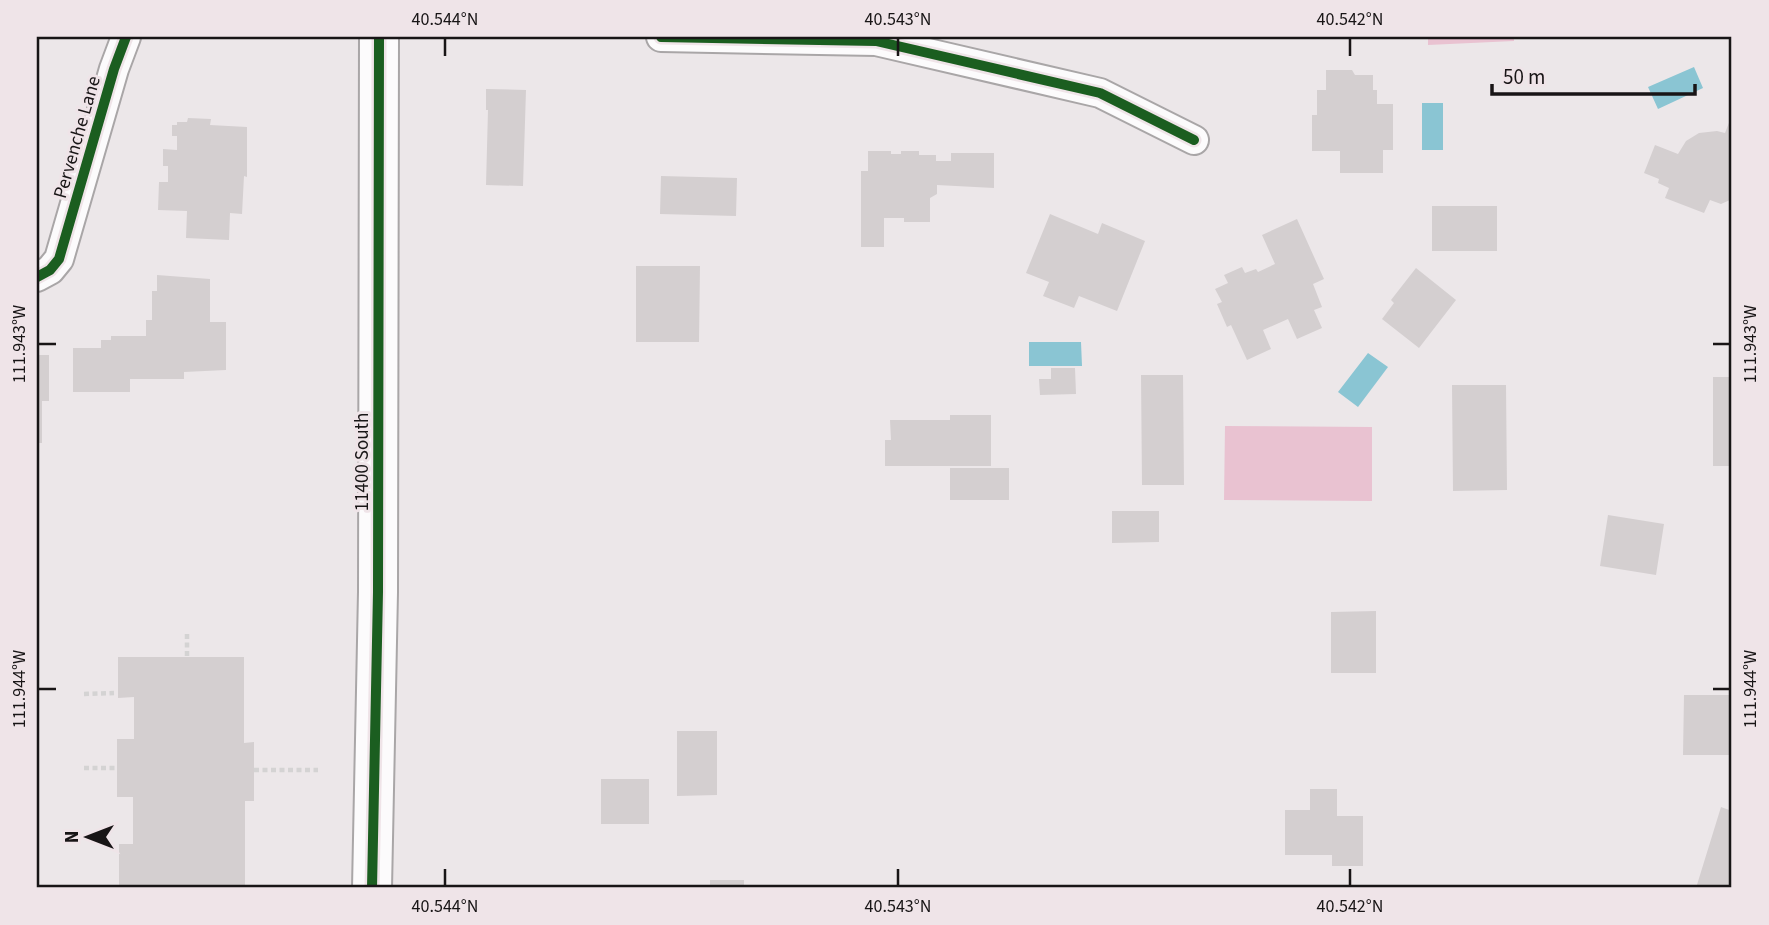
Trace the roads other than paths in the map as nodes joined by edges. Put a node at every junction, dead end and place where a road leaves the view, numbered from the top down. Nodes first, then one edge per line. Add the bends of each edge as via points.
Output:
1 (125, 37) edge
2 (379, 37) edge
3 (661, 37) edge
4 (1194, 140) dead end
5 (37, 276) edge
6 (372, 888) edge

1 - 5 street, Pervenche Lane via 59,259
2 - 6 main road, 11400 South via 378,592
3 - 4 street via 876,41 1100,93

